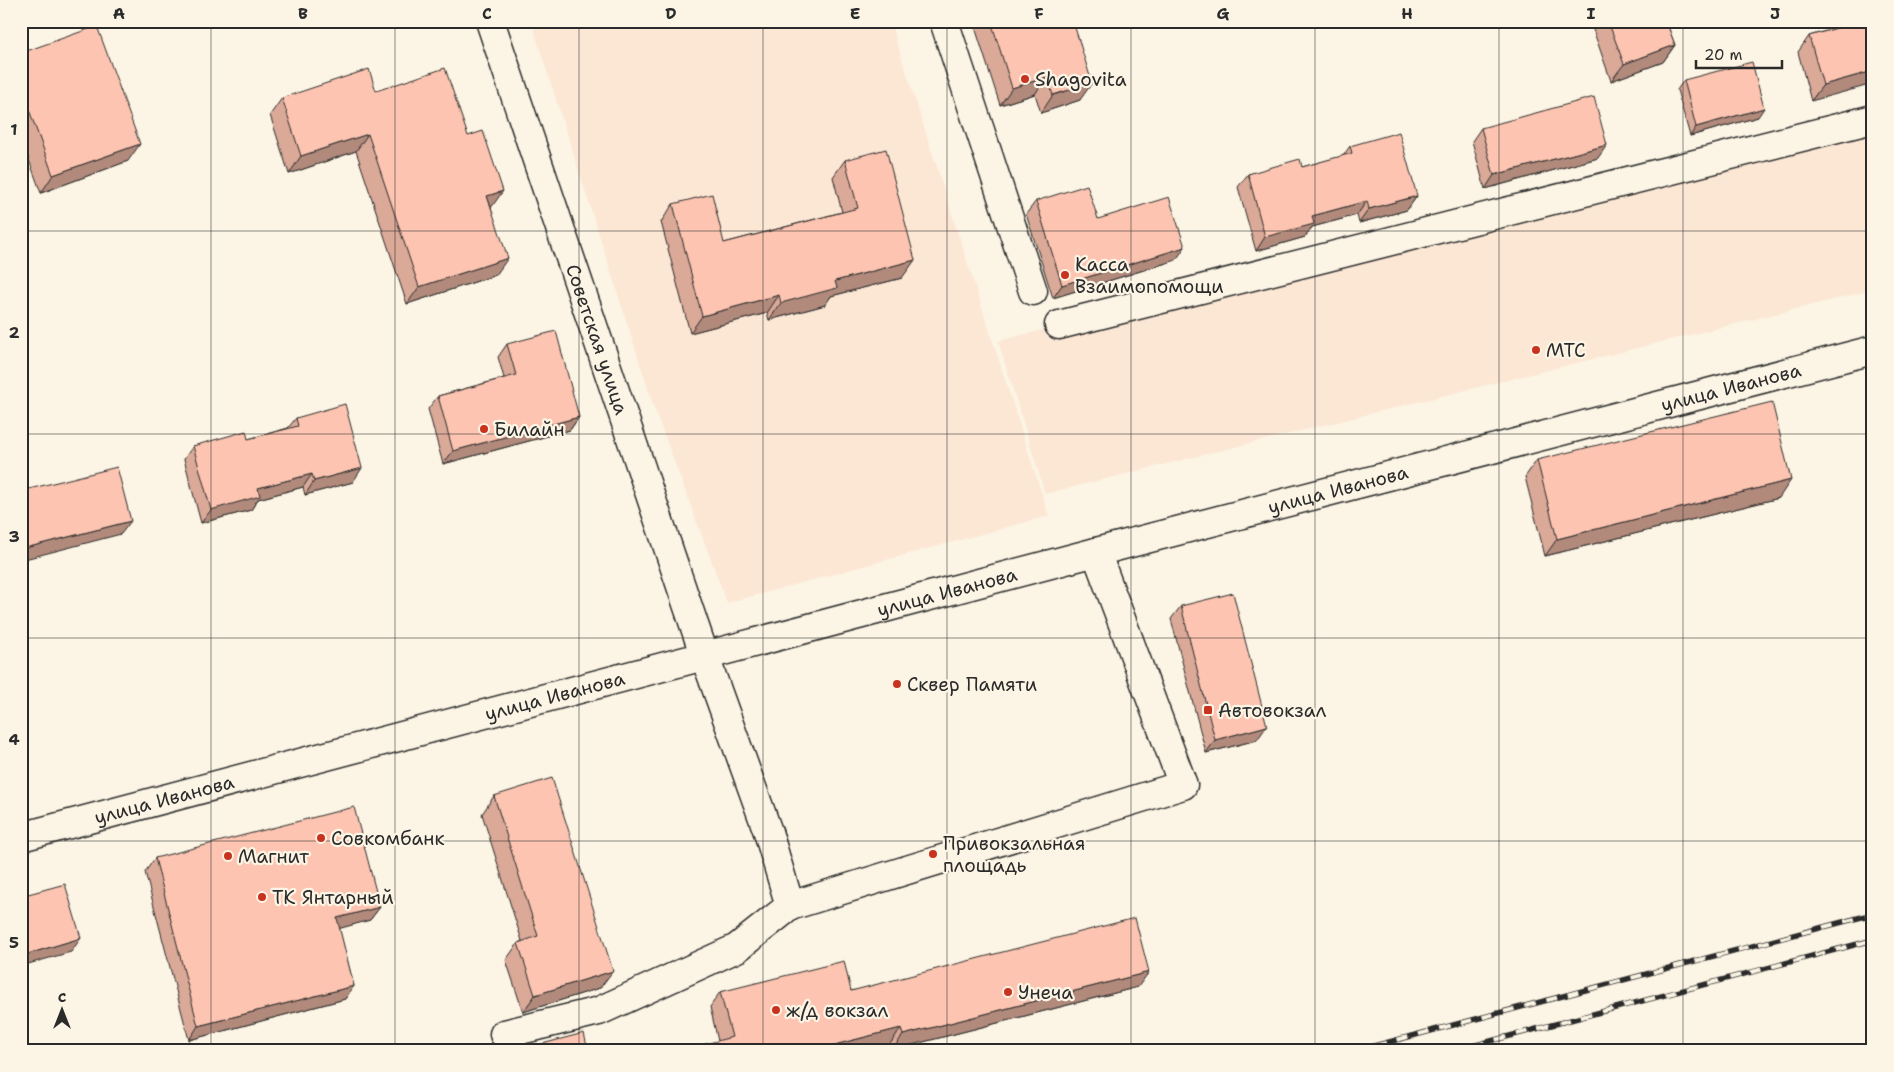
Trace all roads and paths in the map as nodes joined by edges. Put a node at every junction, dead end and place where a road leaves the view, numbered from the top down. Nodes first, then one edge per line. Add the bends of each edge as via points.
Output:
1 (490, 21) edge
2 (944, 21) edge
3 (1873, 119) edge
4 (1033, 291) dead end
5 (1059, 325) dead end
6 (1873, 350) edge
7 (1096, 552) junction
8 (705, 656) junction
9 (21, 837) edge
10 (790, 906) junction
11 (504, 1034) dead end

1 - 8 main road, Советская улица
2 - 4 main road
3 - 5 main road
6 - 7 main road, улица Иванова
7 - 8 main road, улица Иванова
7 - 10 main road via 1183,785
8 - 9 main road, улица Иванова
8 - 10 main road, Советская улица via 768,832
10 - 11 main road via 737,948 599,1011

